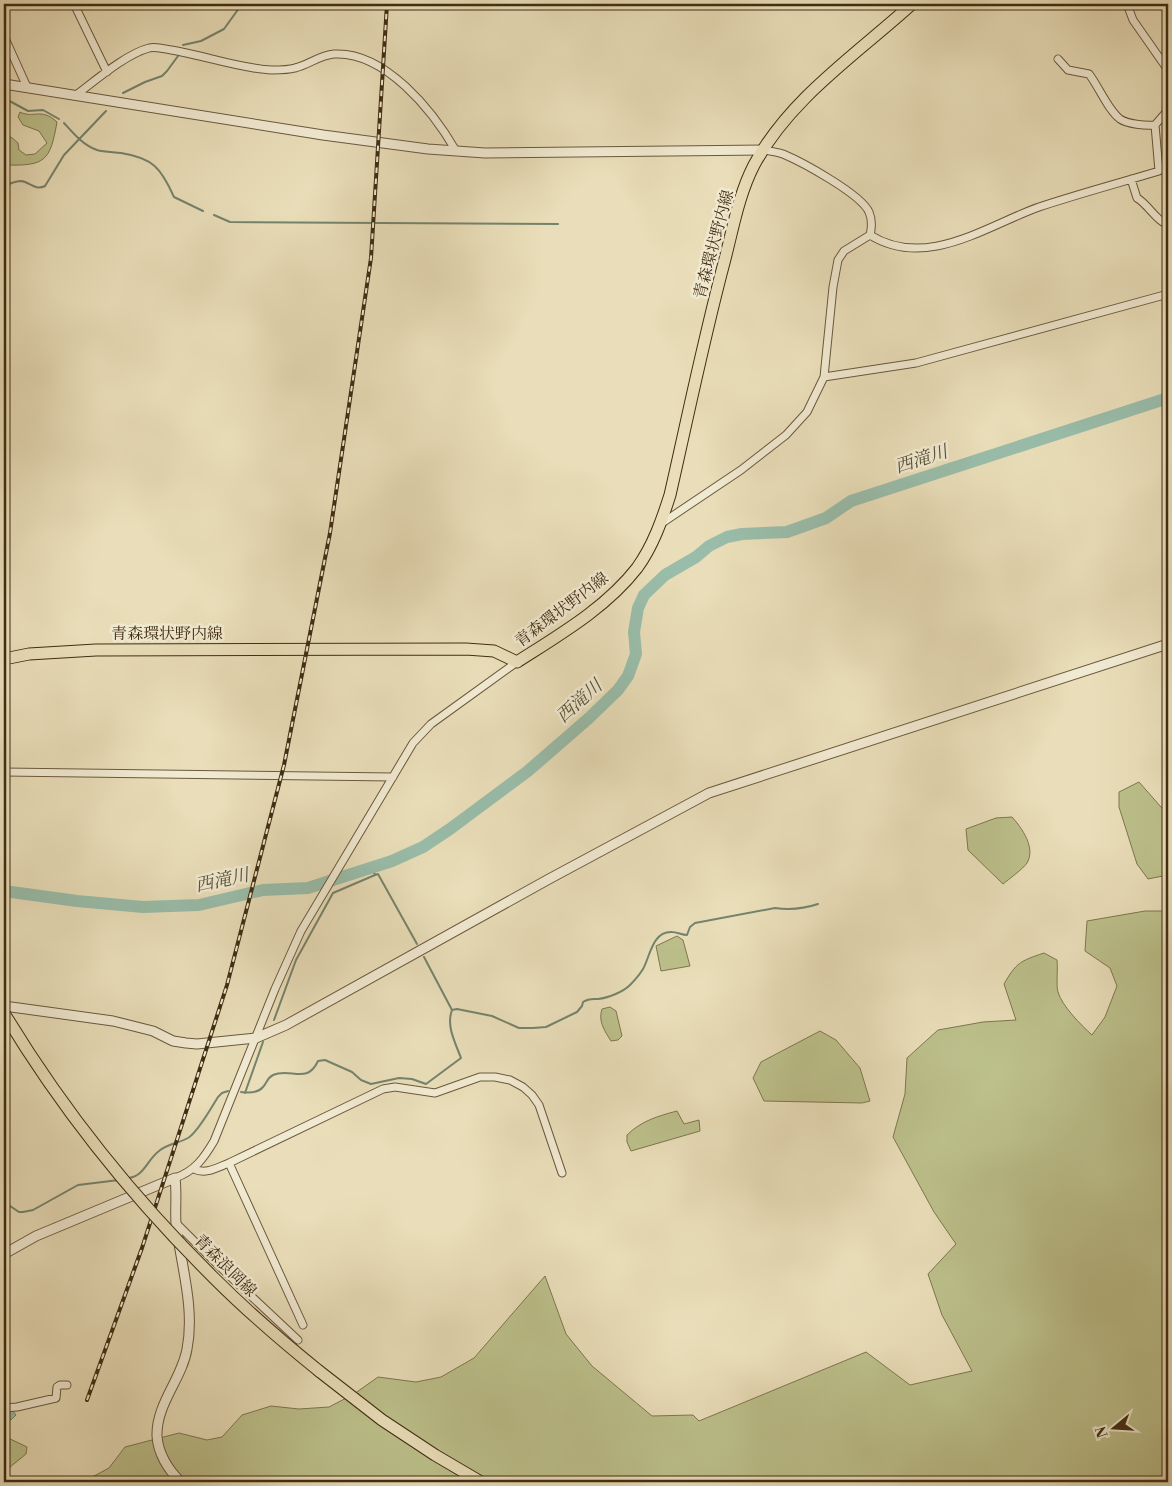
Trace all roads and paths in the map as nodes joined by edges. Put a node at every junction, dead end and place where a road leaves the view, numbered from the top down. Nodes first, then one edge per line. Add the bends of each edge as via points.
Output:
1 (74, 4) edge
2 (891, 4) edge
3 (1127, 4) edge
4 (908, 7) edge
5 (4, 36) edge
6 (1058, 59) dead end
7 (1168, 70) edge
8 (108, 72) junction
9 (4, 84) edge
10 (27, 87) junction
11 (76, 95) junction
12 (1168, 110) edge
13 (1155, 125) junction
14 (764, 150) junction
15 (456, 151) junction
16 (1131, 179) junction
17 (1168, 225) edge
18 (870, 235) junction
19 (1168, 294) edge
20 (824, 376) junction
21 (662, 523) junction
22 (1168, 644) edge
23 (4, 659) edge
24 (517, 662) junction
25 (4, 772) edge
26 (393, 777) junction
27 (4, 1006) edge
28 (4, 1013) edge
29 (256, 1038) junction
30 (230, 1162) junction
31 (194, 1169) junction
32 (562, 1173) dead end
33 (175, 1178) junction
34 (176, 1223) junction
35 (4, 1254) edge
36 (303, 1325) dead end
37 (298, 1340) dead end
38 (67, 1385) dead end
39 (4, 1408) edge
40 (181, 1482) edge
41 (482, 1482) edge

1 - 8 street
2 - 4 street
3 - 7 street via 1133,20
4 - 14 main road, 青森環状野内線 via 810,92
5 - 10 street
6 - 13 street via 1068,70 1090,74 1121,120
8 - 11 street
8 - 15 street via 137,52 153,47 272,70 295,68 332,54 353,55 387,72 412,93 442,127
9 - 10 street
10 - 11 street
11 - 15 street via 323,135
12 - 13 street
13 - 16 street via 1158,170
14 - 15 street
14 - 18 street via 784,155 846,188 868,211 872,224
14 - 21 main road, 青森環状野内線 via 754,166 738,209
16 - 17 street via 1137,198
16 - 18 street via 1037,208 959,242 900,246
18 - 20 street via 844,251 838,260
19 - 20 street via 916,363
20 - 21 street via 806,412 786,435
21 - 24 main road, 青森環状野内線 via 637,567 624,582 570,628
22 - 29 street via 709,793 286,1025
23 - 24 main road, 青森環状野内線 via 29,654 105,650 466,648 494,651
24 - 26 street via 431,724 413,744
25 - 26 street
26 - 29 street via 300,931
27 - 29 street via 113,1021 186,1043
28 - 41 main road, 青森浪岡線, bridge via 64,1104 114,1168 214,1278 280,1340 382,1420
29 - 31 street via 214,1141
30 - 31 street via 208,1171
30 - 32 street via 383,1089 395,1087 435,1093 480,1077 495,1077 523,1087 539,1105
30 - 36 street
31 - 33 street
33 - 34 street
33 - 35 street via 44,1233
34 - 37 street
34 - 40 street via 189,1329 187,1350 158,1421 157,1437 162,1456 172,1474
38 - 39 street via 57,1387 56,1398

